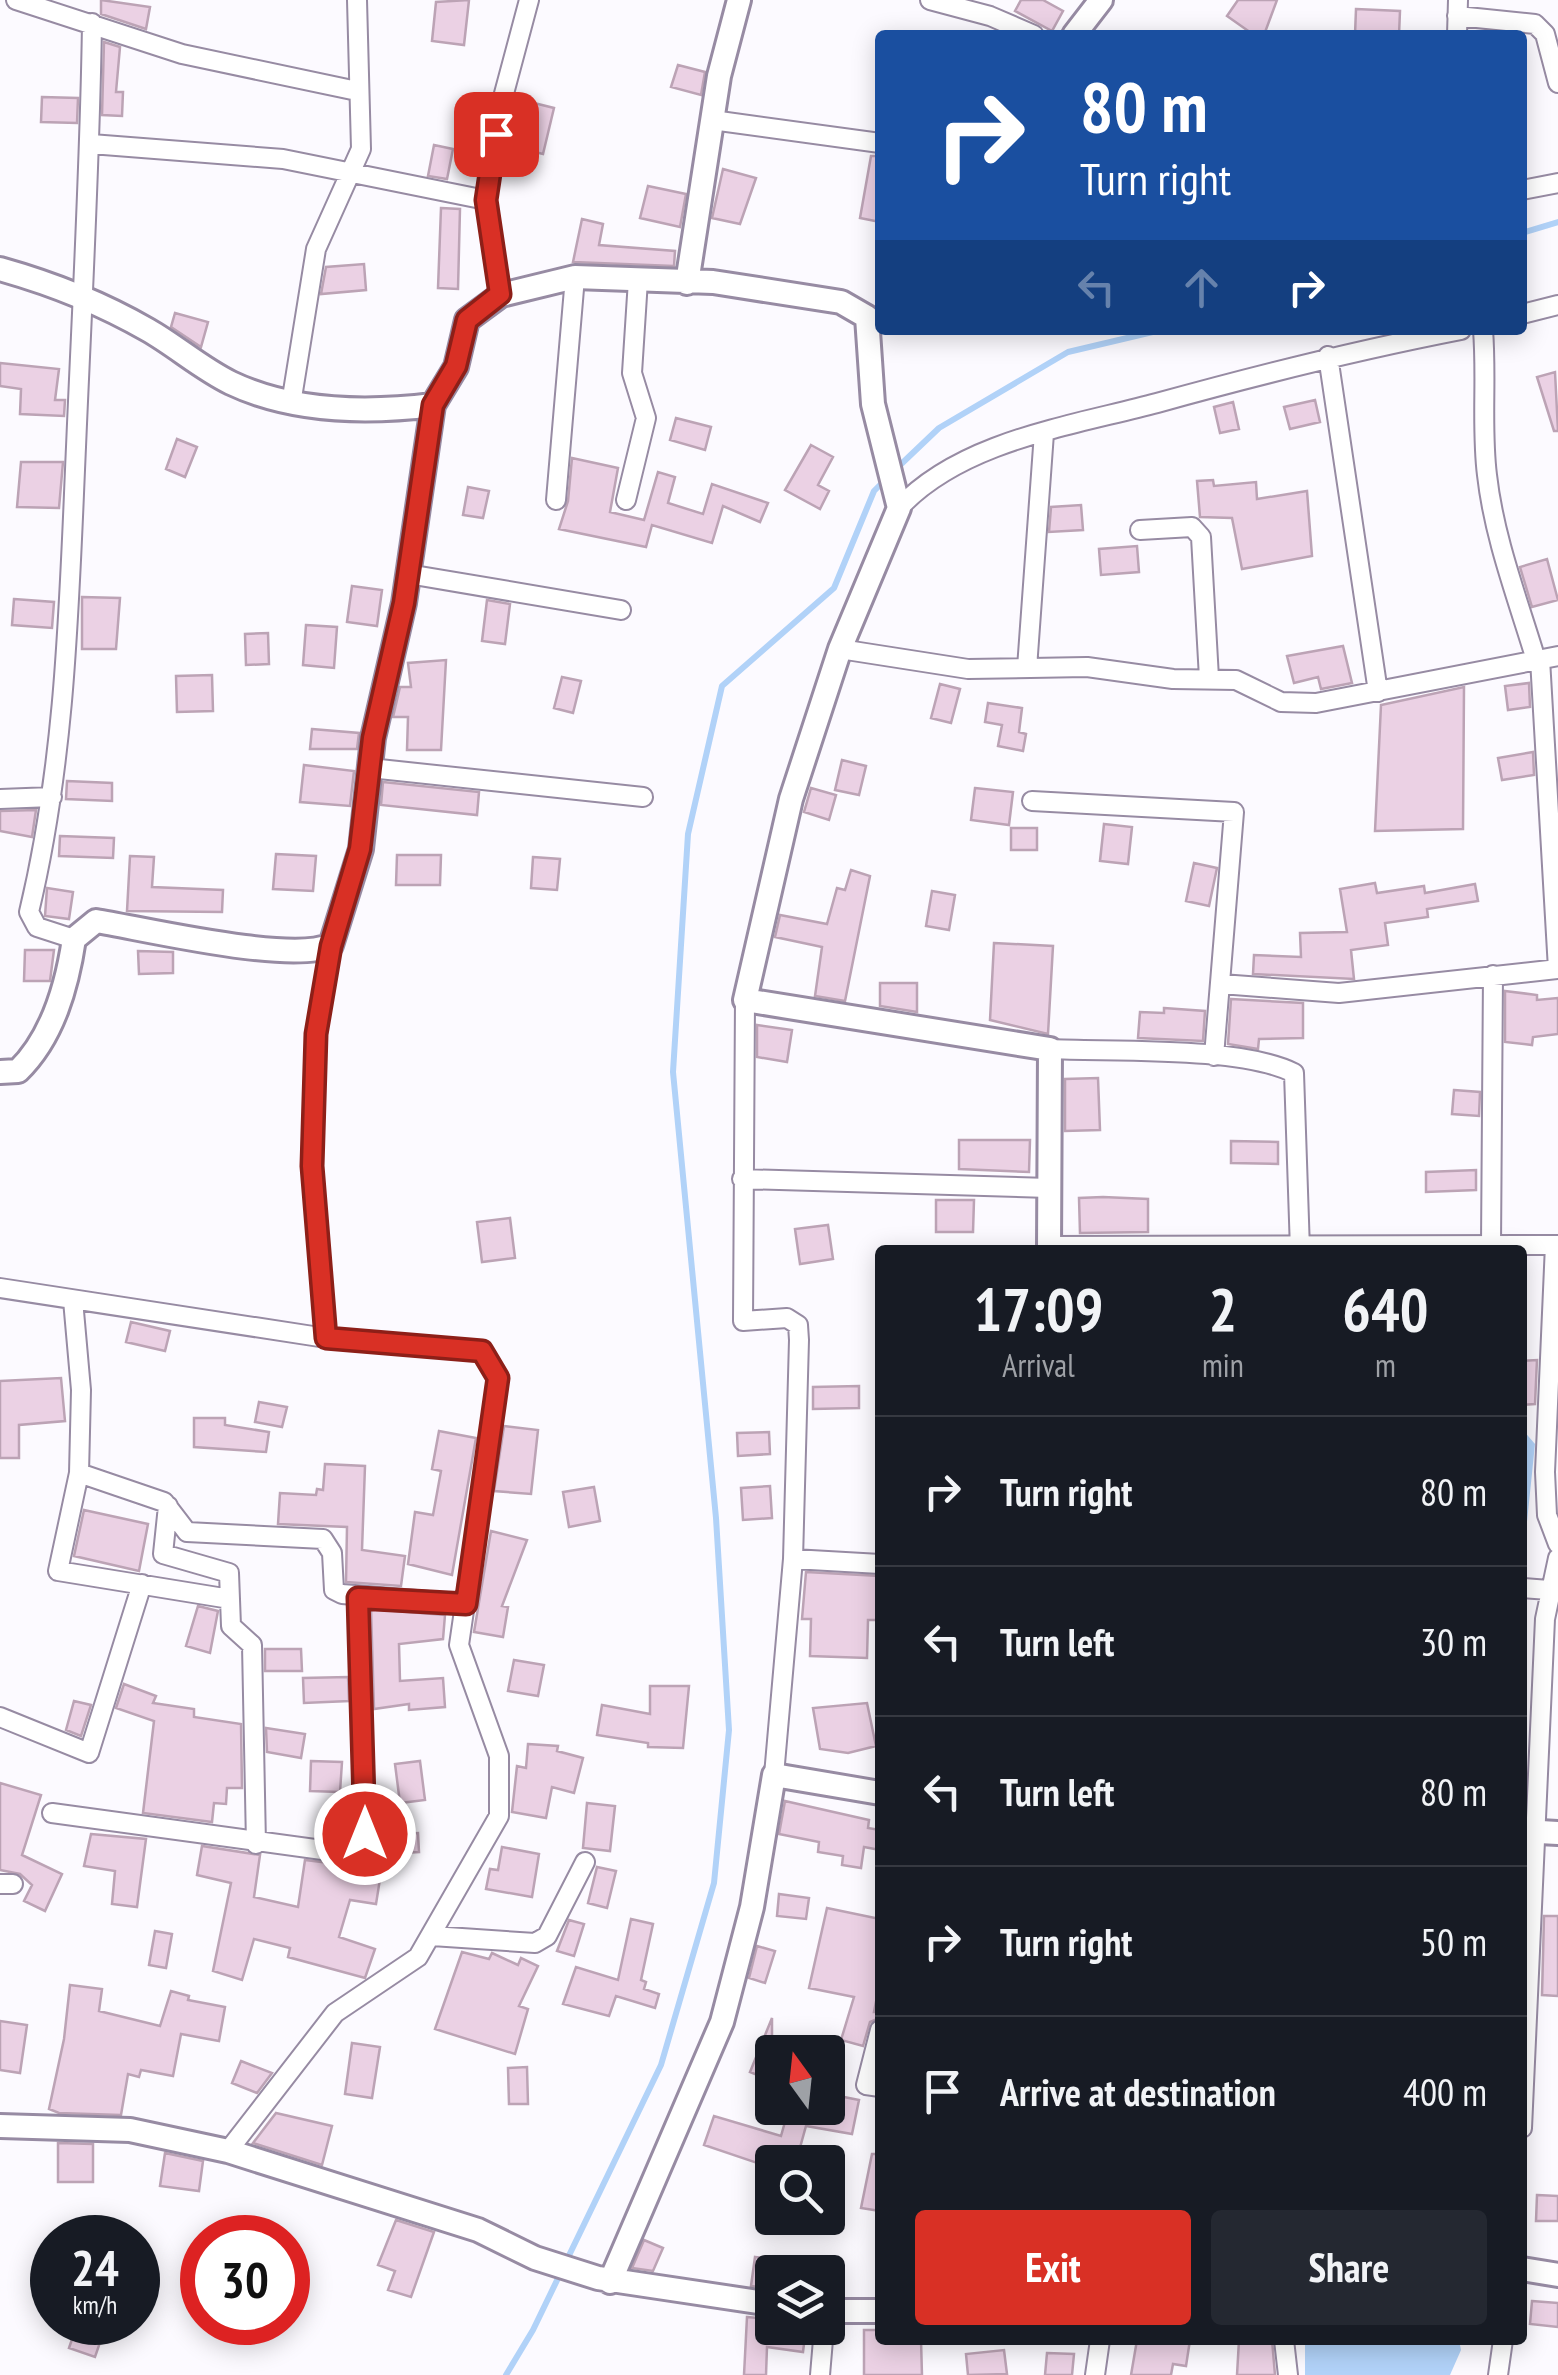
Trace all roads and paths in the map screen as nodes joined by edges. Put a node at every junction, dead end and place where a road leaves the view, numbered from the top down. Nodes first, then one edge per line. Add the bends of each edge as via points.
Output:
1 (16, 0) edge
2 (357, 0) edge
3 (529, 0) edge
4 (739, 0) edge
5 (930, 0) edge
6 (1101, 0) edge
7 (1457, 17) edge
8 (92, 23) junction
9 (1022, 30) edge
10 (1078, 30) edge
11 (1558, 83) edge
12 (357, 91) junction
13 (712, 120) junction
14 (875, 142) edge
15 (90, 144) junction
16 (351, 172) junction
17 (1558, 184) edge
18 (1527, 189) edge
19 (486, 200) junction
20 (0, 269) edge
21 (575, 277) junction
22 (638, 280) junction
23 (687, 283) junction
24 (500, 294) junction
25 (82, 300) junction
26 (1558, 304) edge
27 (874, 310) edge
28 (1527, 313) edge
29 (1436, 335) edge
30 (1484, 335) edge
31 (1328, 356) junction
32 (291, 404) junction
33 (433, 405) junction
34 (1044, 433) junction
35 (556, 500) dead end
36 (626, 500) dead end
37 (898, 508) junction
38 (1140, 530) dead end
39 (408, 574) junction
40 (621, 610) dead end
41 (840, 649) junction
42 (1545, 659) edge
43 (1026, 668) junction
44 (1208, 678) junction
45 (1378, 692) junction
46 (370, 768) junction
47 (643, 796) dead end
48 (52, 797) junction
49 (0, 800) edge
50 (1032, 801) dead end
51 (74, 938) junction
52 (331, 946) junction
53 (1558, 968) edge
54 (1493, 975) junction
55 (1221, 984) junction
56 (745, 1000) junction
57 (1050, 1049) junction
58 (1214, 1056) junction
59 (0, 1072) edge
60 (742, 1179) junction
61 (1049, 1188) junction
62 (1049, 1245) edge
63 (1300, 1245) edge
64 (1491, 1245) joint
65 (1557, 1245) edge
66 (0, 1288) edge
67 (73, 1300) junction
68 (326, 1338) junction
69 (79, 1473) junction
70 (168, 1506) junction
71 (1558, 1544) edge
72 (1558, 1558) edge
73 (793, 1559) junction
74 (875, 1564) edge
75 (142, 1584) junction
76 (1527, 1588) edge
77 (1549, 1590) junction
78 (358, 1598) junction
79 (230, 1599) junction
80 (466, 1604) junction
81 (0, 1717) edge
82 (774, 1775) junction
83 (875, 1792) edge
84 (52, 1813) dead end
85 (1540, 1832) edge
86 (256, 1844) junction
87 (585, 1862) dead end
88 (432, 1936) junction
89 (1527, 2046) edge
90 (875, 2050) edge
91 (875, 2086) edge
92 (0, 2126) edge
93 (228, 2151) junction
94 (1527, 2270) edge
95 (1558, 2275) edge
96 (604, 2280) junction
97 (755, 2302) edge
98 (845, 2311) edge
99 (875, 2311) edge
100 (823, 2345) edge
101 (1099, 2345) edge
102 (1285, 2345) edge
103 (1503, 2345) edge
104 (820, 2375) edge
105 (1095, 2375) edge
106 (1288, 2375) edge
107 (1498, 2375) edge

1 - 8 street
2 - 12 street
3 - 19 street via 502,101
4 - 13 street
5 - 9 street
6 - 10 street
7 - 11 street via 1535,24 1545,34
8 - 12 street via 182,54
8 - 15 street
12 - 16 street via 361,149
13 - 14 street
13 - 23 street
15 - 16 street via 283,158
15 - 25 street
16 - 19 street
16 - 32 street via 316,249
17 - 18 street
19 - 24 street
20 - 25 street
21 - 22 street
21 - 24 street
21 - 35 street
22 - 23 street
22 - 36 street via 632,374 646,418
23 - 27 street
24 - 33 street via 467,320 456,366
25 - 32 street via 145,328 230,383
25 - 48 street via 70,648
26 - 28 street
27 - 37 street via 873,404
29 - 31 street
30 - 42 street via 1483,438 1492,514
31 - 34 street
31 - 45 street
32 - 33 street
33 - 39 street
34 - 37 street via 951,466
34 - 43 street
37 - 41 street
38 - 44 street via 1192,527 1201,537
39 - 40 street
39 - 46 street
41 - 43 street via 968,669
41 - 56 street via 791,798
42 - 45 street
42 - 53 street
43 - 44 street
44 - 45 street via 1236,680 1281,702
46 - 47 street
46 - 52 street via 360,849
48 - 49 street
48 - 51 street via 29,912 37,928
50 - 55 street via 1234,812
51 - 52 street via 96,921 316,953
51 - 59 street via 68,982 36,1053 18,1071
52 - 68 street via 316,1034 312,1166
53 - 54 street
54 - 55 street via 1340,994
54 - 64 street
55 - 58 street
56 - 57 street
56 - 60 street
57 - 58 street
57 - 61 street
58 - 63 street via 1294,1073
60 - 61 street
60 - 73 street via 743,1321 787,1318 798,1325
61 - 62 street
64 - 65 street
65 - 71 street via 1546,1472 1548,1515
66 - 67 street
67 - 68 street
67 - 69 street
68 - 80 street via 482,1351 492,1362 498,1378
69 - 70 street
69 - 75 street via 58,1571
70 - 78 street via 187,1532 323,1539 332,1553 334,1590
70 - 79 street via 163,1554 229,1573
72 - 77 street
73 - 74 street
73 - 82 street
75 - 79 street
75 - 81 street via 89,1753
76 - 77 street
77 - 85 street
78 - 80 street
78 - 86 street via 366,1856
79 - 86 street via 231,1626 252,1645
80 - 88 street via 460,1644 499,1756 499,1816
82 - 83 street
82 - 96 street via 752,1907 722,2022
84 - 86 street
85 - 89 street
87 - 88 street via 547,1936 536,1943
88 - 93 street via 418,1957 335,2013
90 - 91 street via 866,2085
92 - 93 street via 130,2130
93 - 96 street via 478,2230 535,2258
94 - 95 street
96 - 97 street
98 - 99 street
100 - 104 street
101 - 105 street
102 - 106 street
103 - 107 street

